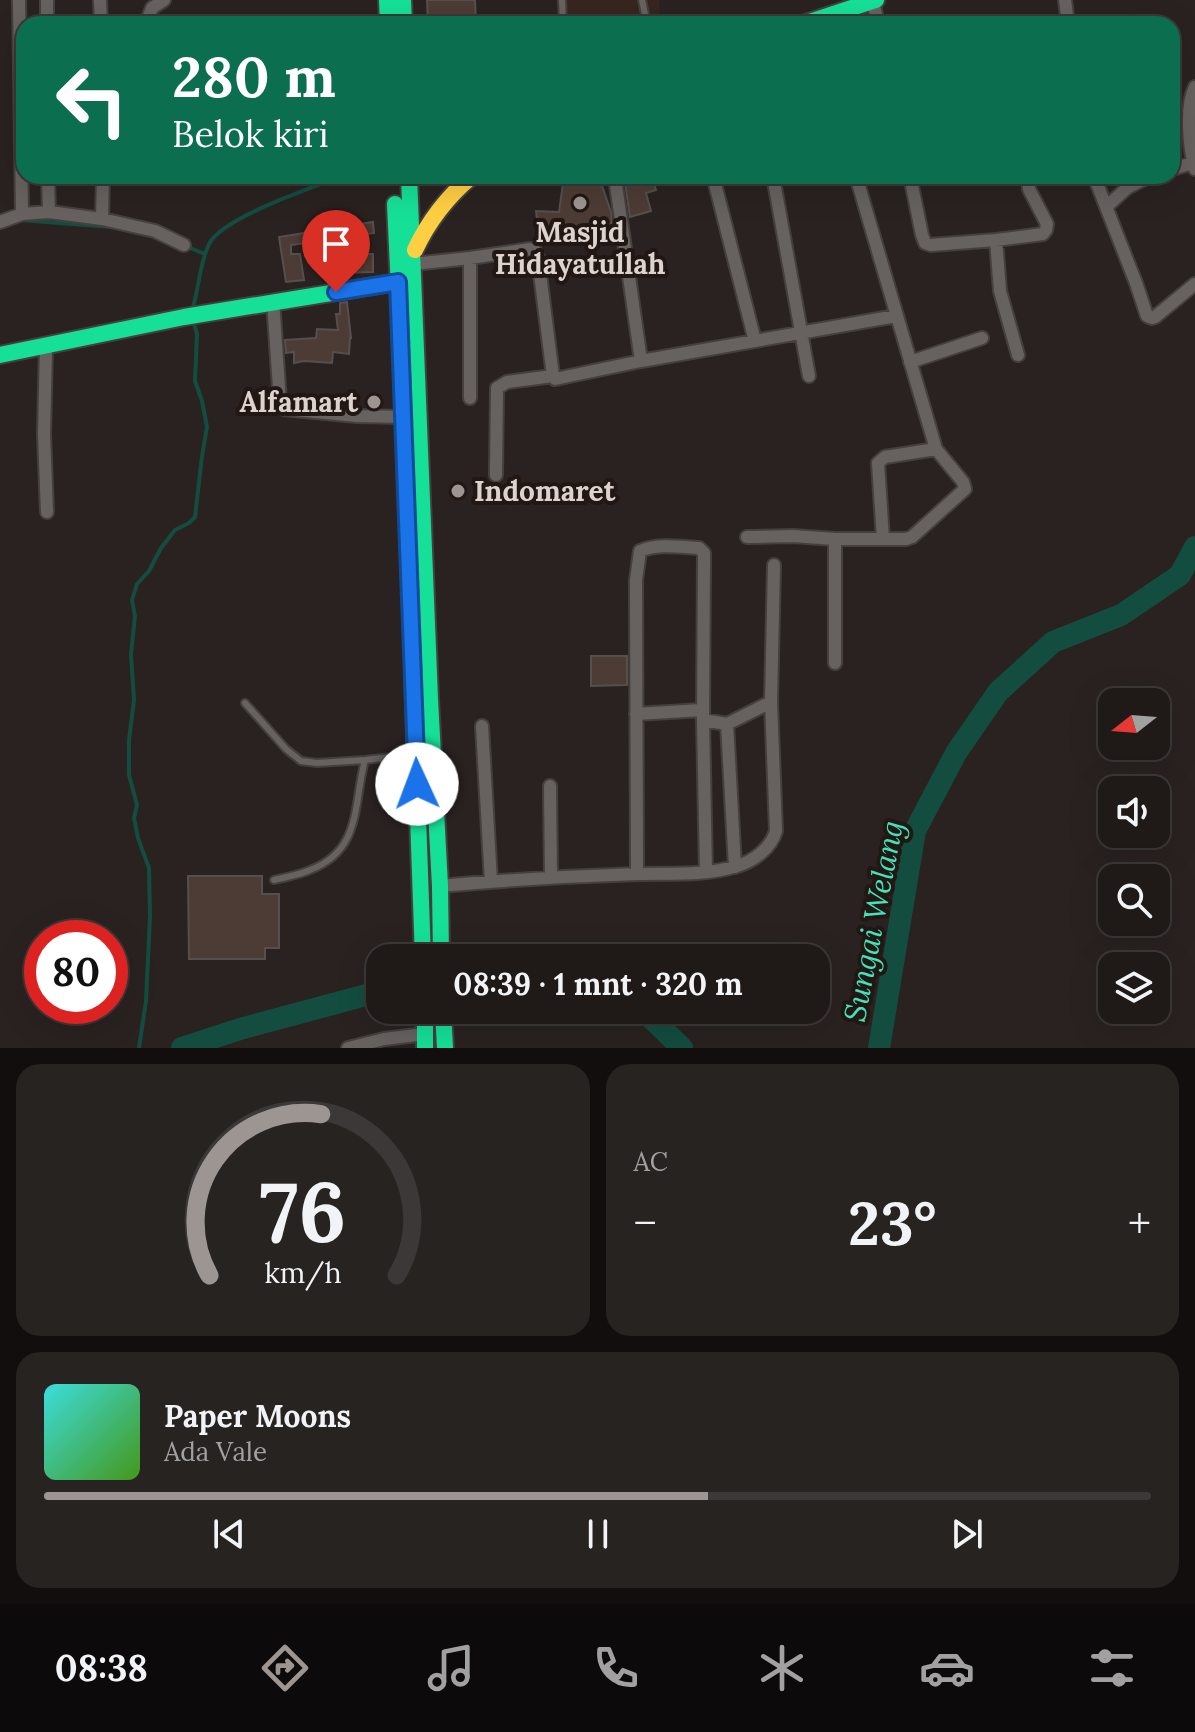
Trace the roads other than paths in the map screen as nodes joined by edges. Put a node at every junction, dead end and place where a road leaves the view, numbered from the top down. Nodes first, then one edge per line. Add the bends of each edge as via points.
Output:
1 (164, 0) edge
2 (874, 0) edge
3 (149, 16) edge
4 (828, 16) edge
5 (1195, 87) edge
6 (1194, 166) edge
7 (22, 184) edge
8 (48, 184) edge
9 (103, 184) edge
10 (394, 184) edge
11 (408, 184) edge
12 (409, 184) edge
13 (462, 184) edge
14 (715, 184) edge
15 (774, 184) edge
16 (858, 184) edge
17 (912, 184) edge
18 (1029, 184) edge
19 (1097, 184) edge
20 (1135, 184) edge
21 (616, 185) dead end
22 (1106, 207) junction
23 (49, 212) junction
24 (22, 214) junction
25 (396, 216) junction
26 (102, 219) junction
27 (0, 222) edge
28 (996, 240) junction
29 (184, 245) dead end
30 (413, 258) junction
31 (470, 258) junction
32 (398, 282) junction
33 (1195, 284) edge
34 (273, 301) junction
35 (896, 316) junction
36 (801, 332) junction
37 (982, 338) dead end
38 (755, 341) junction
39 (46, 346) junction
40 (0, 355) edge
41 (1018, 355) dead end
42 (641, 361) junction
43 (910, 362) junction
44 (553, 376) junction
45 (809, 376) dead end
46 (470, 398) dead end
47 (404, 417) junction
48 (936, 449) junction
49 (496, 475) dead end
50 (47, 512) dead end
51 (747, 537) dead end
52 (835, 539) junction
53 (883, 539) junction
54 (774, 565) dead end
55 (835, 663) dead end
56 (771, 702) junction
57 (245, 703) dead end
58 (636, 714) junction
59 (703, 715) junction
60 (727, 724) junction
61 (482, 726) dead end
62 (424, 753) junction
63 (365, 760) junction
64 (550, 786) dead end
65 (735, 867) junction
66 (706, 872) junction
67 (637, 874) junction
68 (551, 878) junction
69 (274, 880) dead end
70 (491, 882) junction
71 (440, 886) junction
72 (431, 935) junction
73 (428, 944) edge
74 (435, 944) edge
75 (425, 1038) edge
76 (348, 1048) edge

1 - 3 street
2 - 4 main road
5 - 6 street via 1188,114
7 - 24 street
8 - 23 street
9 - 26 street
10 - 25 main road
11 - 25 main road
12 - 30 main road
13 - 30 main road via 433,215
14 - 38 street
15 - 36 street
16 - 35 street
17 - 28 street via 925,243
18 - 28 street via 1046,230
19 - 22 street
20 - 22 street
21 - 42 street
22 - 33 street via 1147,316 1155,317
23 - 24 street
23 - 26 street
24 - 27 street
25 - 32 main road
26 - 29 street via 155,231
28 - 41 street via 1000,291
30 - 31 street
30 - 62 main road
31 - 44 street via 535,251
31 - 46 street
32 - 34 main road
32 - 47 main road
34 - 39 main road
34 - 47 street via 284,409
35 - 36 street
35 - 43 street
36 - 38 street
36 - 45 street
37 - 43 street
38 - 42 street
39 - 40 main road
39 - 50 street
42 - 44 street via 560,379
43 - 48 street
44 - 49 street via 497,388
47 - 62 main road
48 - 53 street via 885,457 878,463
48 - 53 street via 965,489 912,537
51 - 52 street
52 - 53 street
52 - 55 street
54 - 56 street
56 - 60 street
56 - 65 street via 776,831 765,851
57 - 63 lane via 301,761
58 - 59 street
58 - 59 street via 639,552 657,547 699,548 704,553
58 - 67 street
59 - 60 street
59 - 66 street
60 - 65 street
61 - 70 street
62 - 63 lane
62 - 71 main road
62 - 72 main road
63 - 69 lane via 354,823 338,854 311,870
64 - 68 street
65 - 66 street
66 - 67 street
67 - 68 street
68 - 70 street
70 - 71 street
71 - 72 main road
72 - 73 main road
72 - 74 main road
75 - 76 street via 384,1039

